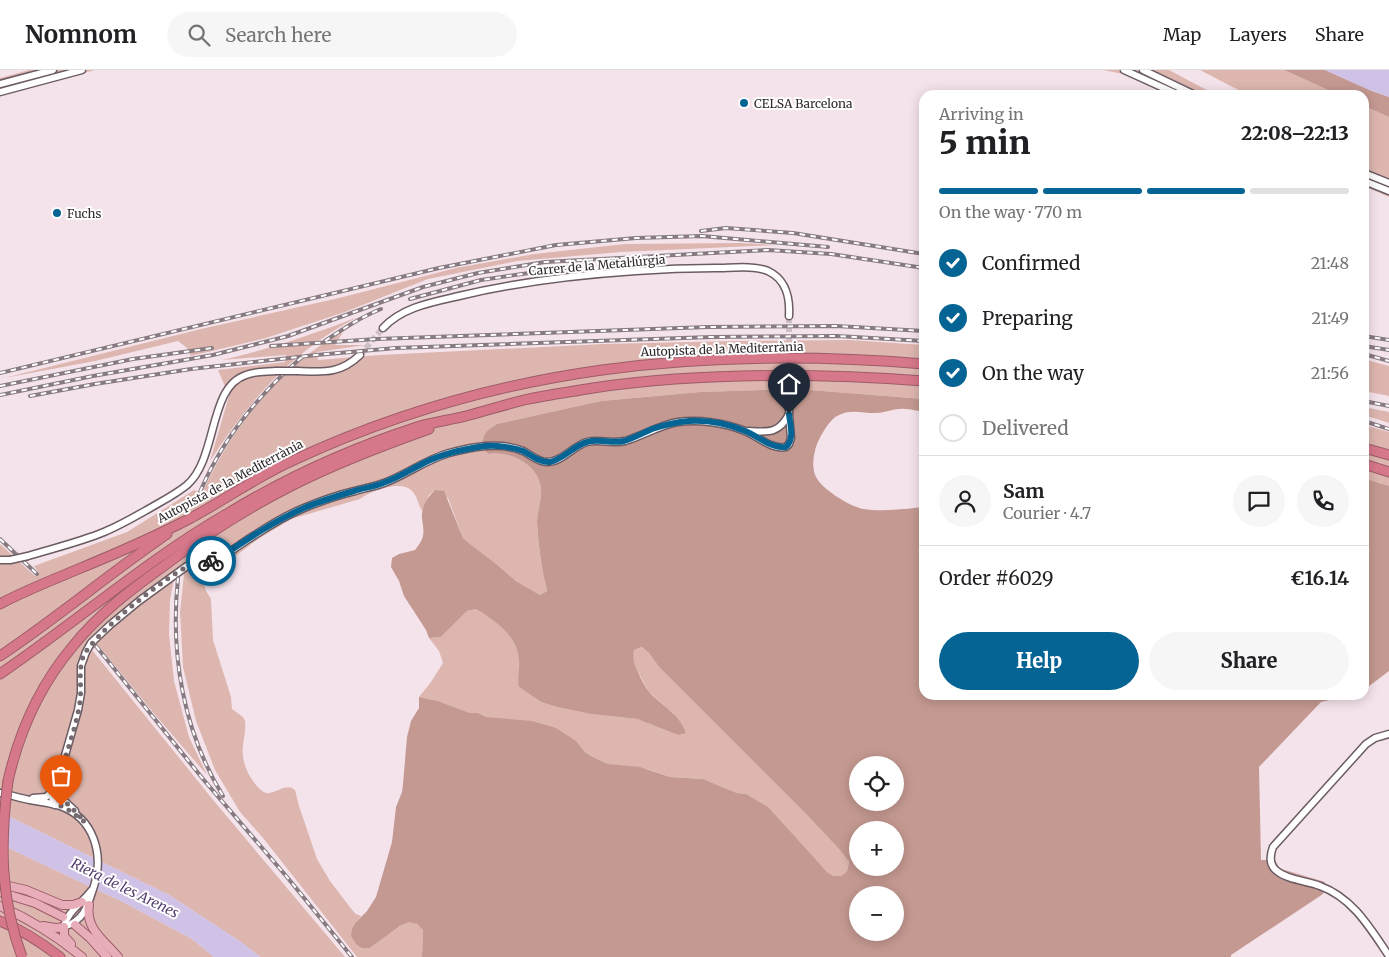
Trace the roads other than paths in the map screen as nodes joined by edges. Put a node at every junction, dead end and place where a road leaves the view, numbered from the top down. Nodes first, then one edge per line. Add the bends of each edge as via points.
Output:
1 (53, 70) edge
2 (82, 70) edge
3 (1124, 70) edge
4 (1143, 70) edge
5 (0, 84) edge
6 (1167, 90) edge
7 (1185, 90) edge
8 (0, 92) edge
9 (1369, 175) edge
10 (1369, 183) edge
11 (1389, 184) edge
12 (1389, 191) edge
13 (789, 316) tunnel mouth
14 (383, 328) tunnel mouth
15 (360, 356) tunnel mouth
16 (919, 364) edge
17 (919, 381) edge
18 (789, 386) tunnel mouth
19 (789, 414) junction
20 (467, 416) junction
21 (745, 431) junction
22 (1369, 450) edge
23 (1389, 456) edge
24 (1369, 466) edge
25 (1389, 472) edge
26 (192, 517) junction
27 (0, 560) edge
28 (0, 604) edge
29 (0, 656) edge
30 (0, 674) edge
31 (1389, 734) edge
32 (58, 780) junction
33 (54, 790) junction
34 (0, 792) edge
35 (25, 799) junction
36 (56, 805) junction
37 (85, 822) junction
38 (0, 884) edge
39 (0, 892) edge
40 (85, 902) junction
41 (0, 906) edge
42 (63, 917) dead end
43 (0, 921) edge
44 (36, 925) junction
45 (75, 925) dead end
46 (64, 927) junction
47 (81, 956) edge
48 (1389, 956) edge
49 (22, 957) edge
50 (60, 957) edge
51 (107, 957) edge
52 (118, 957) edge

1 - 5 street
2 - 8 street
3 - 6 street
4 - 7 street
9 - 11 street
10 - 12 street
13 - 14 street, Carrer de la Metal·lúrgia via 788,291 768,271 697,268 593,274 485,290 410,310 393,318
15 - 27 street, bridge via 330,372 276,371 236,379 223,397 202,464 186,486 103,533 28,556
16 - 26 highway, Autopista de la Mediterrània via 823,358 726,359 648,364 541,379 440,404 350,436 292,461
17 - 20 highway via 808,376 678,379 566,392
18 - 19 street
19 - 21 street via 771,432
19 - 21 street via 791,441 786,447 774,447
20 - 30 highway via 421,426 376,442 256,497 159,557
20 - 49 highway, bridge via 333,466 290,486 226,523 126,594 72,646 26,723 8,781 2,822 2,871 9,916
21 - 32 street via 705,422 677,422 622,441 585,442 548,462 522,450 506,447 469,448 425,462 382,484 303,508 219,558 187,566 110,625 88,648 81,666 78,710
22 - 23 highway
24 - 25 highway
26 - 28 highway, Autopista de la Mediterrània
26 - 29 highway
31 - 48 street via 1366,744 1273,847 1270,855 1273,868 1279,873 1324,887 1357,910
32 - 33 street
32 - 37 street via 59,796
33 - 35 street via 46,797
33 - 36 street via 52,798
34 - 35 street
35 - 36 street
36 - 37 street
37 - 40 street via 96,844 98,865 94,886
38 - 40 main road via 26,890 62,905
39 - 42 main road via 36,903
40 - 46 street via 78,919
40 - 52 main road via 92,927
41 - 44 main road
43 - 50 highway via 35,939
44 - 46 main road
44 - 47 main road
45 - 51 main road
46 - 47 main road via 66,938

